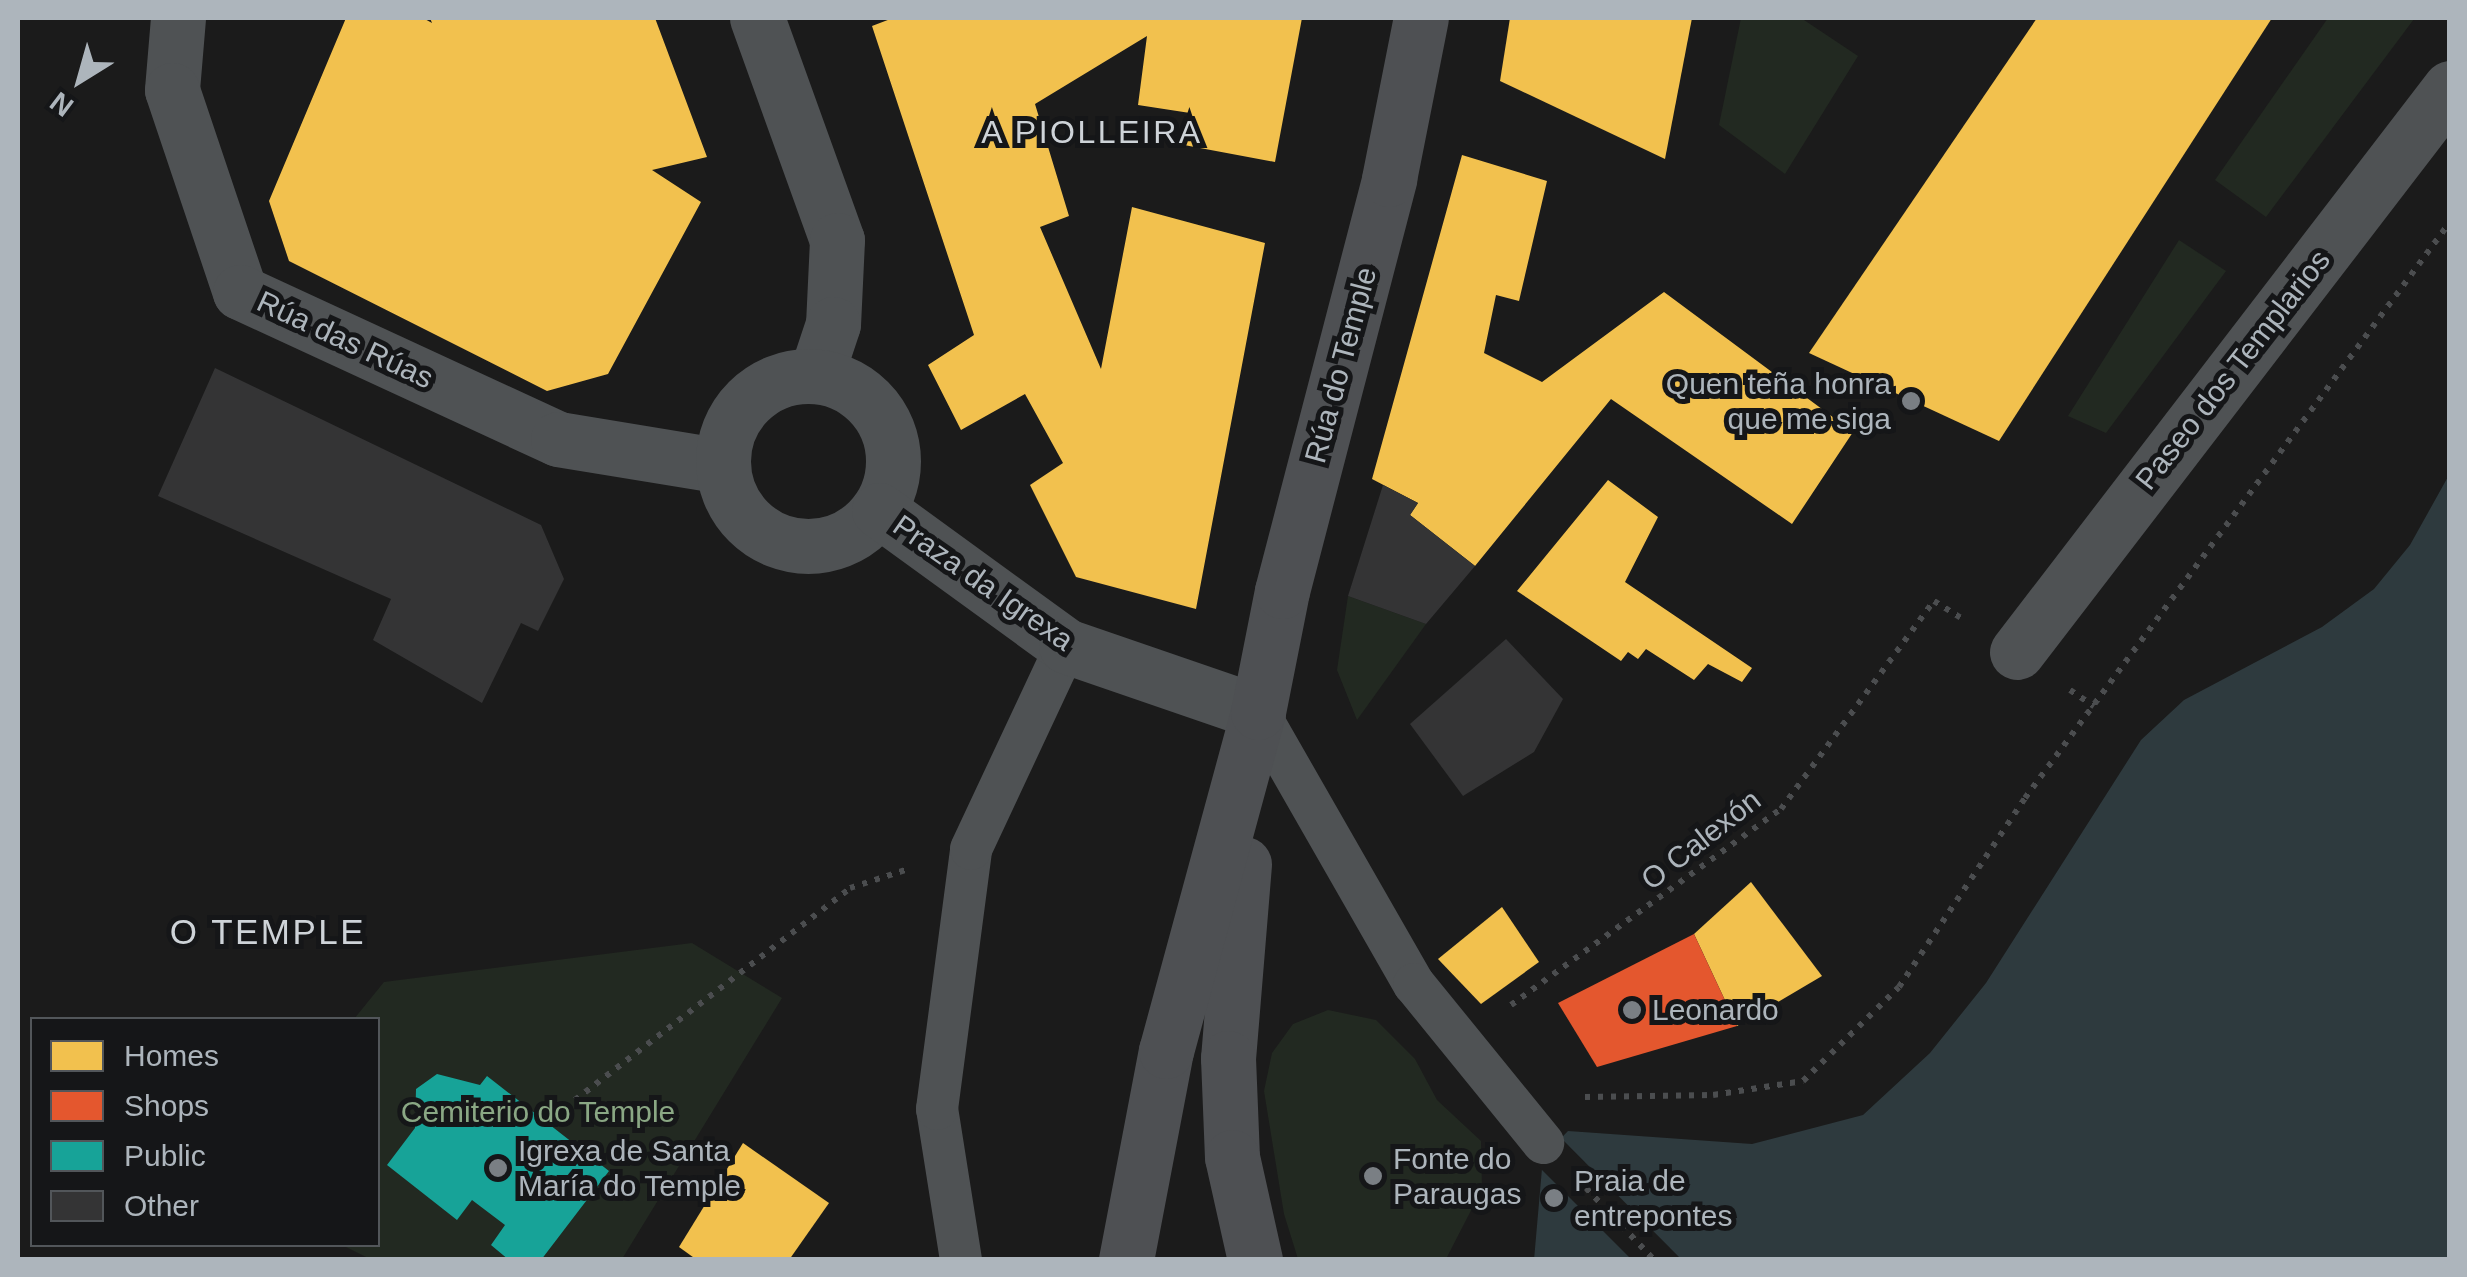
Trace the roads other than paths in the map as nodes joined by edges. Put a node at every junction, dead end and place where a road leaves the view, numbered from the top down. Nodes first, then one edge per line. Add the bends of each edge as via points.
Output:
1 (178, 18) edge
2 (1421, 18) edge
3 (760, 19) edge
4 (2450, 88) edge
5 (816, 376) junction
6 (722, 466) junction
7 (879, 510) junction
8 (1066, 646) junction
9 (2017, 652) road end
10 (1258, 712) junction
11 (1543, 1143) road end
12 (962, 1260) edge
13 (1126, 1260) edge
14 (1256, 1260) edge

1 - 6 street, Rúa das Rúas via 172,90 240,292 558,439
2 - 10 main road, Rúa do Temple via 1389,178 1282,591
3 - 5 street via 837,240 833,324
4 - 9 street, Paseo dos Templarios
5 - 6 street via 762,388 740,409
5 - 7 street, Praza da Igrexa via 840,381 880,414 894,456
6 - 7 street, Praza da Igrexa via 742,517 787,544 824,546 858,532
7 - 8 street, Praza da Igrexa
8 - 10 street, Praza da Igrexa
8 - 12 lane via 971,849 938,1109
10 - 11 lane via 1414,984
10 - 13 main road, Rúa do Temple via 1166,1051
10 - 14 main road, Rúa do Temple via 1228,1058 1232,1157

